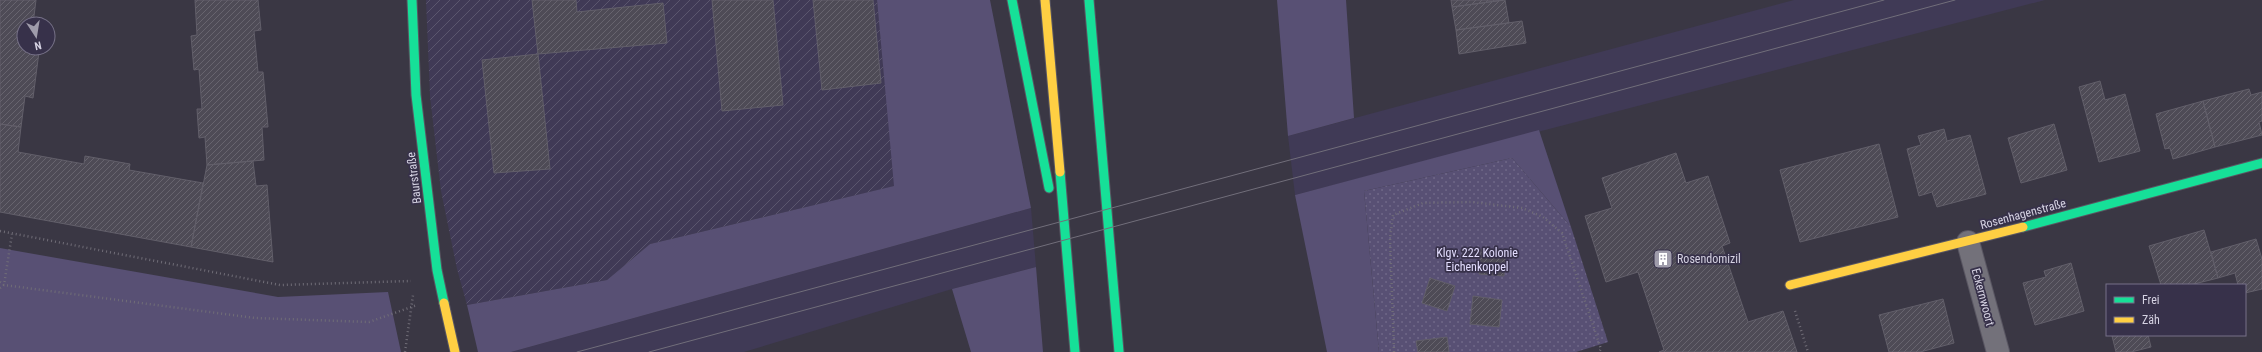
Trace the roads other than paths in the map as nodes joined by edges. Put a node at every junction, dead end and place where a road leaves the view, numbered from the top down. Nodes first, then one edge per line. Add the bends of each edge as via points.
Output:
1 (412, 0) edge
2 (1012, 0) edge
3 (1045, 0) edge
4 (1089, 0) edge
5 (2262, 163) edge
6 (1051, 198) dead end
7 (1054, 214) dead end
8 (1968, 242) junction
9 (1790, 285) road end
10 (1071, 305) junction
11 (455, 352) edge
12 (1075, 352) edge
13 (1119, 352) edge
14 (1998, 352) edge

1 - 11 main road, Baurstraße via 416,95 437,270
2 - 6 main road
3 - 10 main road
4 - 13 main road
5 - 8 main road, Rosenhagenstraße
7 - 10 main road
8 - 9 main road, Rosenhagenstraße
8 - 14 street, Eckernwoort
10 - 12 main road

